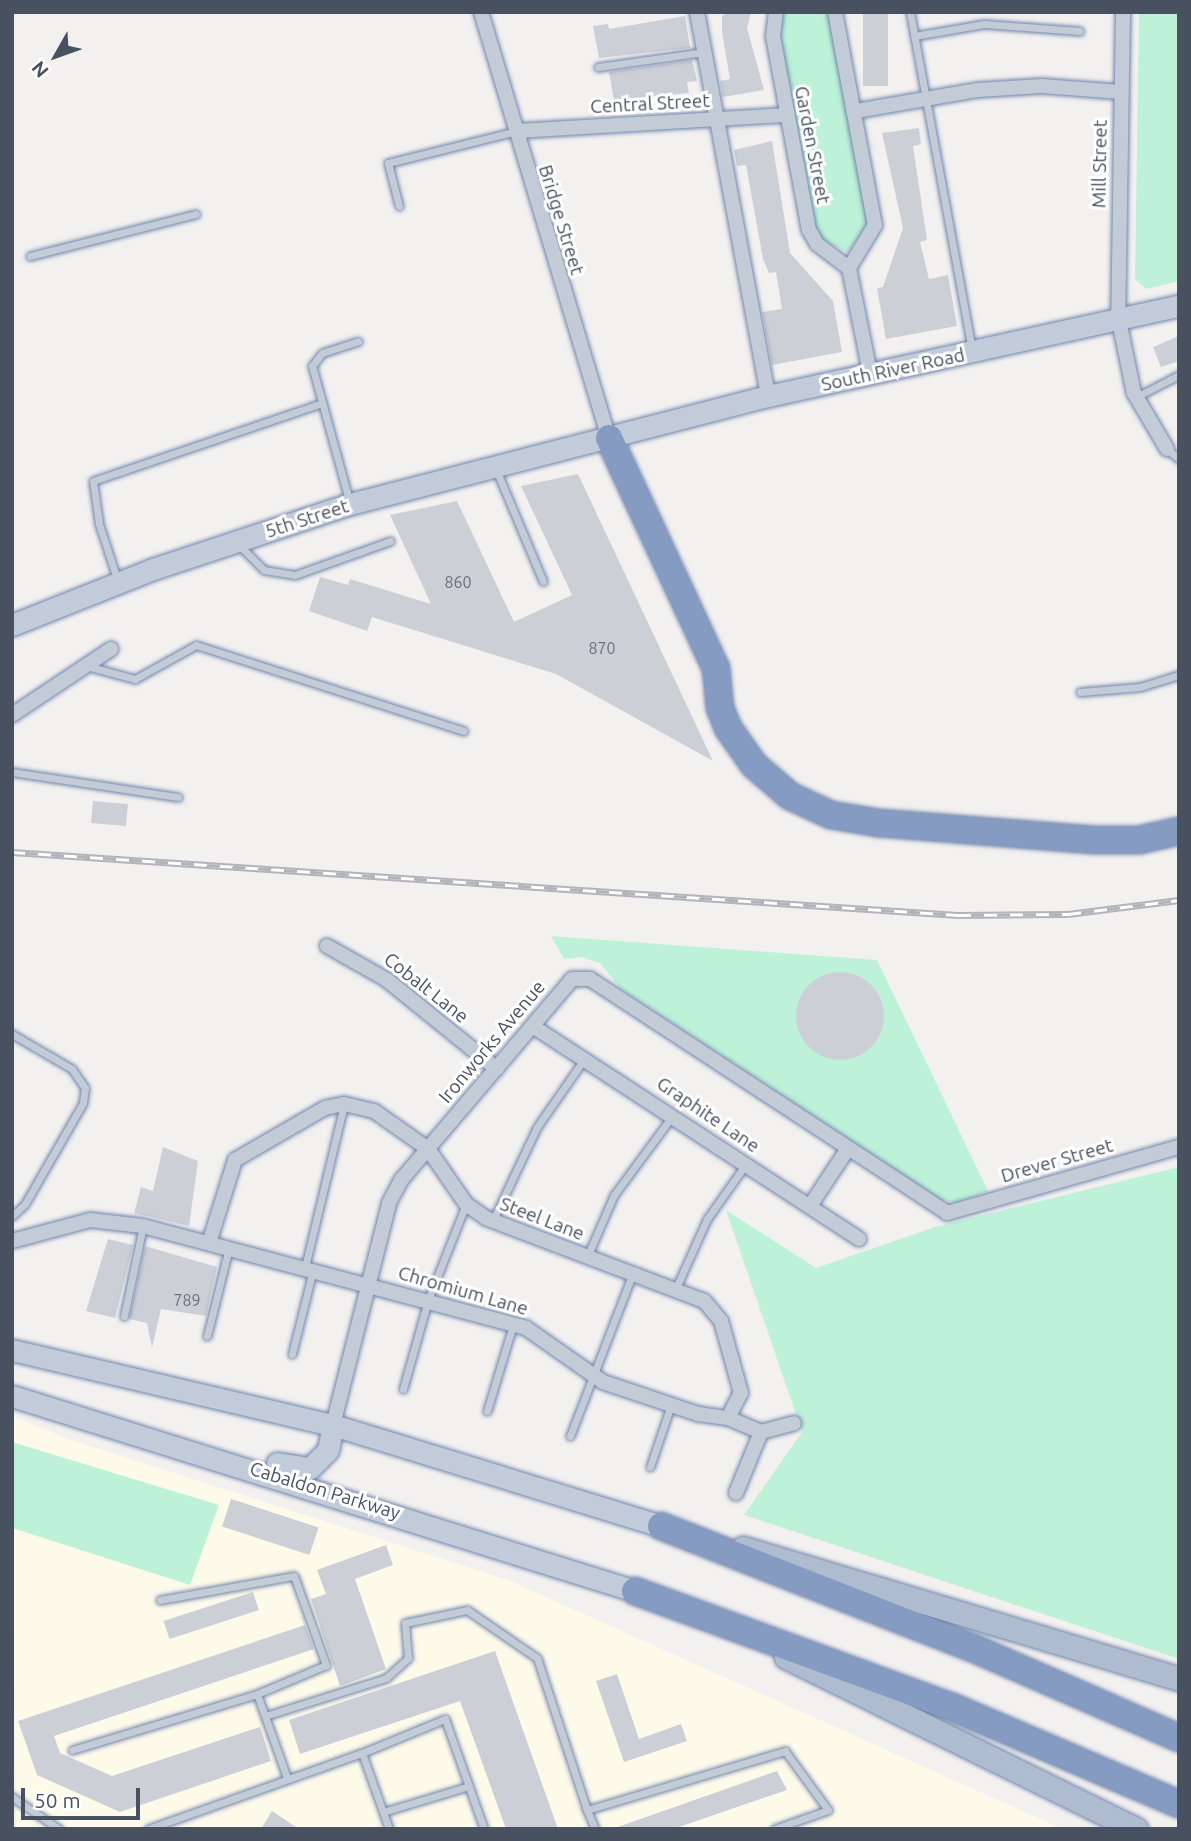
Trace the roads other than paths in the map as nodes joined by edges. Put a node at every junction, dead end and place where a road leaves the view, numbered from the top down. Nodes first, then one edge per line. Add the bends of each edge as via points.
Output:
1 (481, 12) edge
2 (697, 12) edge
3 (776, 12) edge
4 (835, 12) edge
5 (910, 12) edge
6 (1123, 12) edge
7 (1080, 30) dead end
8 (914, 36) junction
9 (704, 52) junction
10 (598, 67) dead end
11 (1121, 92) junction
12 (925, 97) junction
13 (856, 111) junction
14 (785, 116) junction
15 (717, 120) junction
16 (516, 131) junction
17 (399, 206) dead end
18 (196, 214) dead end
19 (30, 256) dead end
20 (849, 268) junction
21 (1179, 306) edge
22 (1118, 316) junction
23 (358, 341) dead end
24 (973, 354) junction
25 (870, 373) junction
26 (1179, 375) edge
27 (768, 396) junction
28 (1136, 397) junction
29 (321, 403) junction
30 (609, 438) junction
31 (1173, 454) edge
32 (495, 467) junction
33 (350, 504) junction
34 (390, 541) dead end
35 (235, 542) junction
36 (543, 581) dead end
37 (118, 583) junction
38 (12, 625) edge
39 (111, 649) dead end
40 (86, 666) junction
41 (1179, 675) edge
42 (1080, 692) dead end
43 (12, 715) edge
44 (464, 730) dead end
45 (12, 772) edge
46 (178, 797) dead end
47 (1179, 831) edge
48 (327, 946) dead end
49 (534, 1027) junction
50 (12, 1034) edge
51 (586, 1057) junction
52 (497, 1069) junction
53 (344, 1104) junction
54 (673, 1115) junction
55 (1179, 1147) edge
56 (428, 1149) junction
57 (847, 1150) junction
58 (746, 1164) junction
59 (466, 1204) junction
60 (810, 1206) junction
61 (947, 1213) joint
62 (12, 1216) edge
63 (493, 1221) junction
64 (143, 1226) junction
65 (859, 1239) dead end
66 (12, 1241) edge
67 (209, 1243) junction
68 (229, 1248) junction
69 (587, 1257) junction
70 (309, 1268) junction
71 (632, 1275) junction
72 (369, 1284) junction
73 (677, 1288) junction
74 (428, 1300) junction
75 (124, 1316) dead end
76 (513, 1325) junction
77 (207, 1336) dead end
78 (12, 1350) edge
79 (292, 1354) dead end
80 (594, 1376) junction
81 (403, 1389) dead end
82 (12, 1396) edge
83 (671, 1405) junction
84 (487, 1411) dead end
85 (728, 1418) junction
86 (794, 1423) dead end
87 (333, 1425) junction
88 (761, 1432) junction
89 (570, 1436) dead end
90 (184, 1448) junction
91 (650, 1467) dead end
92 (736, 1493) dead end
93 (661, 1526) junction
94 (635, 1591) junction
95 (160, 1600) dead end
96 (1179, 1679) edge
97 (257, 1693) junction
98 (265, 1716) junction
99 (1179, 1738) edge
100 (72, 1750) dead end
101 (362, 1753) junction
102 (287, 1779) junction
103 (468, 1786) junction
104 (12, 1797) edge
105 (1179, 1804) edge
106 (587, 1810) junction
107 (383, 1812) junction
108 (59, 1829) edge
109 (148, 1829) edge
110 (389, 1829) edge
111 (484, 1829) edge
112 (595, 1829) edge
113 (774, 1829) edge
114 (1136, 1829) edge

1 - 16 street, Bridge Street
2 - 9 street
3 - 14 street, Garden Street via 773,36
4 - 13 street
5 - 8 lane
6 - 11 street, Mill Street
7 - 8 lane via 984,24
8 - 12 lane
9 - 10 lane
9 - 15 street
11 - 12 street via 1042,86
11 - 22 street, Mill Street
12 - 13 street
12 - 24 lane
13 - 20 street via 874,225
14 - 15 street, Central Street
14 - 20 street, Garden Street via 812,238
15 - 16 street, Central Street
15 - 27 street
16 - 17 lane via 388,163
16 - 30 street, Bridge Street
18 - 19 lane
20 - 25 street
21 - 22 main road, South River Road
22 - 24 main road, South River Road
22 - 28 street, Mill Street
23 - 29 lane via 314,358
24 - 25 main road, South River Road
25 - 27 main road, South River Road
26 - 28 lane
27 - 30 main road, South River Road
28 - 31 street, Mill Street
29 - 33 lane
29 - 37 lane via 93,481 99,524
30 - 32 main road, 5th Street
30 - 47 highway via 716,668 720,708 739,745 790,796 831,815 879,823 1097,840 1139,840
32 - 33 main road, 5th Street
32 - 36 lane
33 - 35 main road, 5th Street
34 - 35 lane via 295,575 264,570
35 - 37 main road, 5th Street
37 - 38 main road, 5th Street
39 - 40 street
40 - 43 street
40 - 44 lane via 135,679 196,645
41 - 42 lane via 1140,687
45 - 46 lane
48 - 52 street, Cobalt Lane via 387,980
49 - 51 street, Graphite Lane
49 - 52 street, Ironworks Avenue
49 - 57 street, Ironworks Avenue via 567,982 590,979
50 - 62 lane via 72,1069 85,1088 76,1114 25,1204
51 - 54 street, Graphite Lane
51 - 63 lane via 537,1127
52 - 56 street, Ironworks Avenue
53 - 56 street, Steel Lane via 374,1111
53 - 67 street via 301,1118 234,1160
53 - 70 lane
54 - 58 street, Graphite Lane
54 - 69 lane via 614,1195
55 - 61 street, Drever Street
56 - 59 street, Steel Lane
56 - 72 street, Ironworks Avenue via 389,1203
57 - 60 street
57 - 61 street, Ironworks Avenue
58 - 60 street, Graphite Lane
58 - 73 lane via 707,1219
59 - 63 street, Steel Lane
59 - 74 lane
60 - 65 street, Graphite Lane
63 - 69 street, Steel Lane
64 - 66 street, Chromium Lane via 90,1220
64 - 67 street, Chromium Lane
64 - 75 lane
67 - 68 street, Chromium Lane
68 - 70 street, Chromium Lane
68 - 77 lane
69 - 71 street, Steel Lane
70 - 72 street, Chromium Lane
70 - 79 lane
71 - 73 street, Steel Lane
71 - 80 lane
72 - 74 street, Chromium Lane
72 - 87 street, Ironworks Avenue
73 - 85 street, Steel Lane via 705,1301 721,1321 741,1393
74 - 76 street, Chromium Lane
74 - 81 lane
76 - 80 street, Chromium Lane via 551,1343
76 - 84 lane
78 - 87 main road
80 - 83 street, Chromium Lane
80 - 89 lane
82 - 90 main road, Cabaldon Parkway
83 - 85 street, Chromium Lane
83 - 91 lane
85 - 88 street, Chromium Lane
86 - 88 street
87 - 90 main road via 328,1450 310,1468 293,1468 219,1446
87 - 93 main road
88 - 92 street
90 - 94 main road, Cabaldon Parkway
93 - 96 main road via 845,1575
93 - 99 highway
94 - 105 highway via 937,1701
94 - 114 main road via 891,1706
95 - 97 lane via 294,1576 326,1665
97 - 98 lane
97 - 100 lane
98 - 102 lane
98 - 106 lane via 386,1678 408,1657 405,1623 467,1610 537,1658
101 - 102 lane
101 - 103 lane via 445,1719
101 - 107 lane
102 - 109 lane
103 - 107 lane
103 - 111 lane
104 - 108 lane
106 - 112 lane
106 - 113 lane via 785,1751 828,1810
107 - 110 lane

